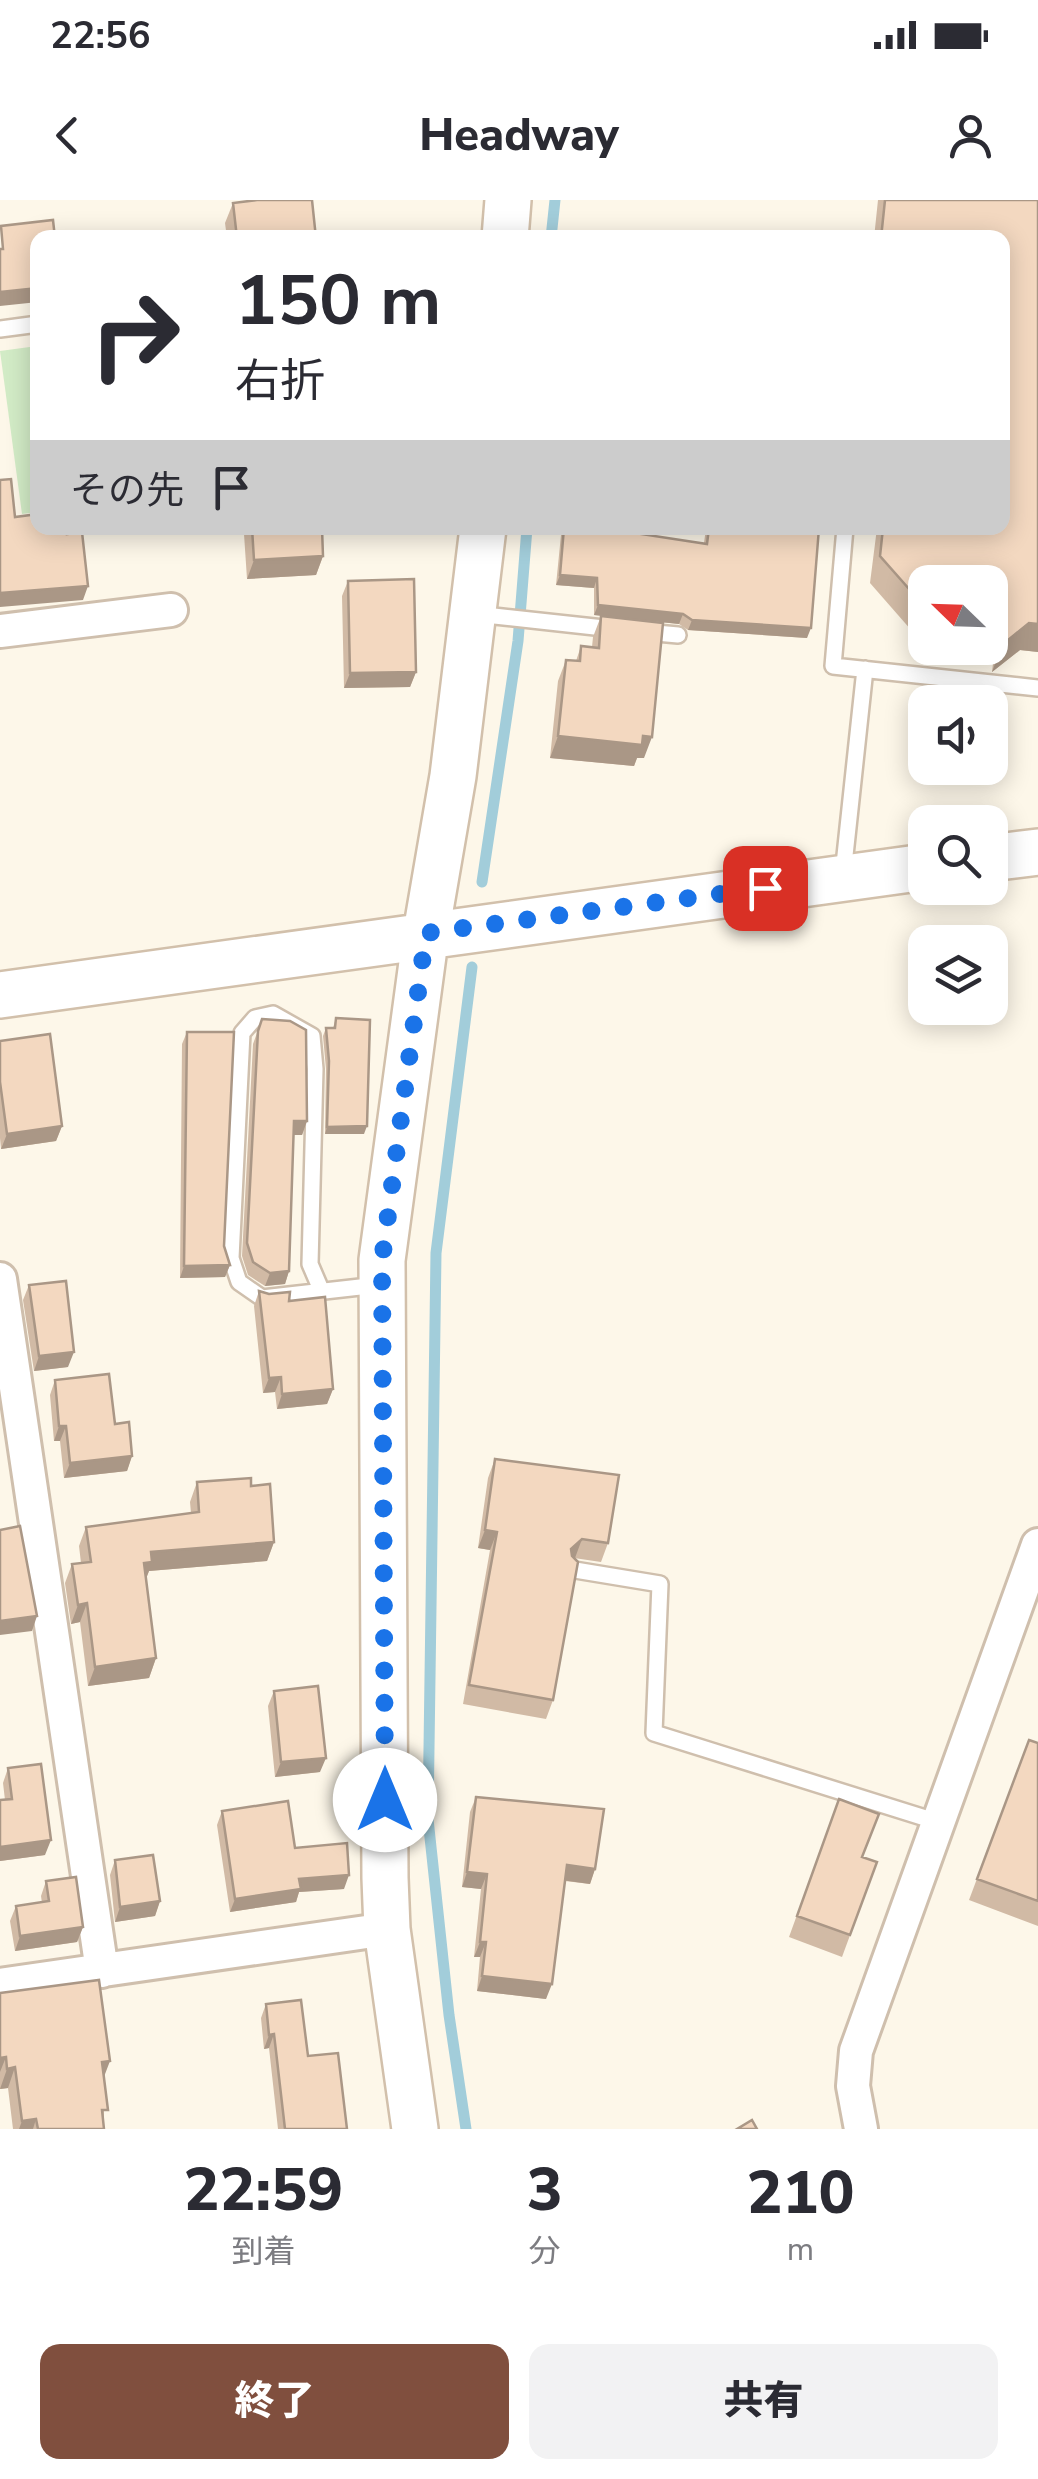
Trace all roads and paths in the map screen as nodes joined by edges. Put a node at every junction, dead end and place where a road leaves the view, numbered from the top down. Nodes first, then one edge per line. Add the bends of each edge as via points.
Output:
1 (508, 200) edge
2 (506, 230) edge
3 (30, 325) edge
4 (0, 328) edge
5 (483, 535) edge
6 (844, 535) edge
7 (171, 610) dead end
8 (488, 616) junction
9 (0, 631) edge
10 (678, 635) dead end
11 (866, 669) junction
12 (1038, 688) edge
13 (1038, 852) edge
14 (1008, 856) edge
15 (908, 869) edge
16 (843, 878) junction
17 (426, 933) junction
18 (0, 994) edge
19 (0, 1279) edge
20 (382, 1284) junction
21 (322, 1292) junction
22 (4, 1326) edge
23 (1038, 1545) edge
24 (574, 1570) edge
25 (938, 1822) junction
26 (388, 1929) junction
27 (102, 1972) junction
28 (0, 1985) edge
29 (415, 2129) edge
30 (861, 2129) edge

1 - 2 street
3 - 4 lane
5 - 8 street
6 - 11 lane via 834,666
7 - 9 street
8 - 10 lane
8 - 17 street
11 - 12 lane
11 - 16 lane
13 - 14 street
15 - 16 street
16 - 17 street
17 - 18 street
17 - 20 street
19 - 22 street
20 - 21 lane
20 - 26 street
21 - 21 lane via 262,1298 239,1282 231,1258 242,1033 255,1018 273,1014 312,1036 310,1264
22 - 27 street
23 - 25 street
24 - 25 lane via 660,1584 654,1733
25 - 30 street via 856,2051 853,2086
26 - 27 street
26 - 29 street
27 - 28 street

